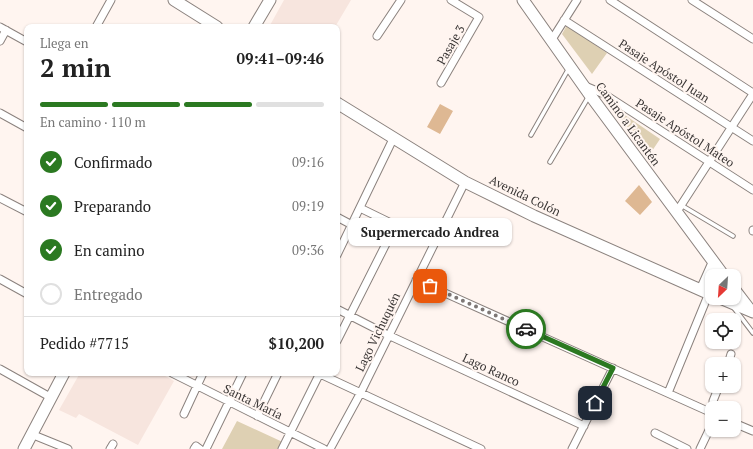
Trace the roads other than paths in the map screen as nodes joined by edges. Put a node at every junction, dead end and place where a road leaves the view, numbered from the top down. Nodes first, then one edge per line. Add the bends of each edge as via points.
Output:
1 (111, 0) edge
2 (174, 0) edge
3 (270, 0) edge
4 (401, 0) edge
5 (451, 0) edge
6 (522, 0) edge
7 (576, 0) edge
8 (610, 0) edge
9 (692, 0) edge
10 (564, 20) junction
11 (98, 24) edge
12 (212, 24) edge
13 (256, 24) edge
14 (3, 28) edge
15 (377, 36) dead end
16 (753, 39) edge
17 (24, 40) edge
18 (0, 41) edge
19 (551, 41) junction
20 (570, 67) junction
21 (441, 83) dead end
22 (583, 85) junction
23 (753, 93) edge
24 (590, 95) junction
25 (340, 105) edge
26 (0, 113) edge
27 (24, 126) edge
28 (731, 128) junction
29 (531, 135) dead end
30 (393, 138) junction
31 (753, 141) edge
32 (550, 162) dead end
33 (709, 162) junction
34 (465, 182) junction
35 (753, 190) edge
36 (0, 198) edge
37 (360, 208) junction
38 (679, 209) junction
39 (24, 210) edge
40 (340, 219) edge
41 (352, 225) junction
42 (395, 226) junction
43 (733, 236) dead end
44 (434, 244) junction
45 (340, 249) edge
46 (714, 263) junction
47 (713, 269) edge
48 (719, 269) edge
49 (0, 279) edge
50 (416, 280) junction
51 (24, 292) edge
52 (705, 292) edge
53 (741, 298) edge
54 (705, 300) edge
55 (729, 305) edge
56 (737, 305) edge
57 (340, 310) edge
58 (752, 311) edge
59 (350, 315) junction
60 (753, 333) edge
61 (340, 335) edge
62 (388, 335) junction
63 (731, 354) dead end
64 (730, 357) edge
65 (613, 368) junction
66 (0, 369) edge
67 (62, 376) edge
68 (178, 376) edge
69 (202, 376) edge
70 (242, 376) edge
71 (277, 376) edge
72 (318, 376) edge
73 (325, 376) edge
74 (197, 386) junction
75 (668, 393) junction
76 (360, 394) junction
77 (50, 397) junction
78 (229, 403) junction
79 (705, 410) edge
80 (184, 414) dead end
81 (257, 416) junction
82 (584, 426) junction
83 (741, 426) edge
84 (753, 431) edge
85 (290, 433) junction
86 (655, 433) dead end
87 (31, 434) junction
88 (706, 437) edge
89 (24, 449) edge
90 (68, 449) edge
91 (206, 449) edge
92 (282, 449) edge
93 (324, 449) edge
94 (330, 449) edge
95 (481, 449) edge
96 (572, 449) edge
97 (687, 449) edge
98 (700, 449) edge

1 - 11 street
2 - 12 street
3 - 13 street
4 - 15 street
5 - 21 street, Pasaje 3 via 479,18
6 - 19 street, Camino a Licantén
7 - 10 street
8 - 23 street
9 - 16 street
10 - 19 street
10 - 28 street, Pasaje Apóstol Juan
14 - 17 street
14 - 18 street
19 - 20 street, Camino a Licantén
20 - 22 street, Camino a Licantén
20 - 29 lane
22 - 24 street, Camino a Licantén
22 - 33 street, Pasaje Apóstol Mateo via 604,94
23 - 28 street
24 - 32 lane
24 - 38 street, Camino a Licantén
25 - 30 street, Avenida Colón
26 - 27 street
28 - 31 street, Pasaje Apóstol Juan
28 - 33 street
30 - 34 street, Avenida Colón
30 - 37 street
33 - 35 street, Pasaje Apóstol Mateo
33 - 38 street
34 - 44 street, Lago Vichuquén
34 - 52 street, Avenida Colón via 534,216
36 - 39 street
37 - 41 street
37 - 42 street
38 - 43 lane
38 - 46 street, Camino a Licantén
40 - 41 street
41 - 45 street
42 - 44 street
42 - 59 street
44 - 50 street, Lago Vichuquén
46 - 47 street
46 - 48 street, Camino a Licantén
49 - 51 street
50 - 62 street, Lago Vichuquén
50 - 65 street
53 - 58 street
54 - 75 street
55 - 60 lane
56 - 58 street
57 - 59 street, Lago Ranco
59 - 61 street
59 - 62 street, Lago Ranco
62 - 76 street, Lago Vichuquén
62 - 82 street, Lago Ranco
63 - 64 street
65 - 75 street
65 - 82 street
66 - 77 street
67 - 77 street
68 - 74 street, Santa María
69 - 74 street
70 - 78 street
71 - 81 street
72 - 85 street
73 - 76 street
74 - 78 street, Santa María
74 - 80 street
75 - 79 street
76 - 94 street, Lago Vichuquén
76 - 95 street
77 - 87 street
78 - 81 street, Santa María
78 - 91 street
81 - 85 street, Santa María
82 - 96 street
83 - 84 street
85 - 92 street
85 - 93 street, Santa María
86 - 97 street
87 - 89 street
87 - 90 street
88 - 98 street

